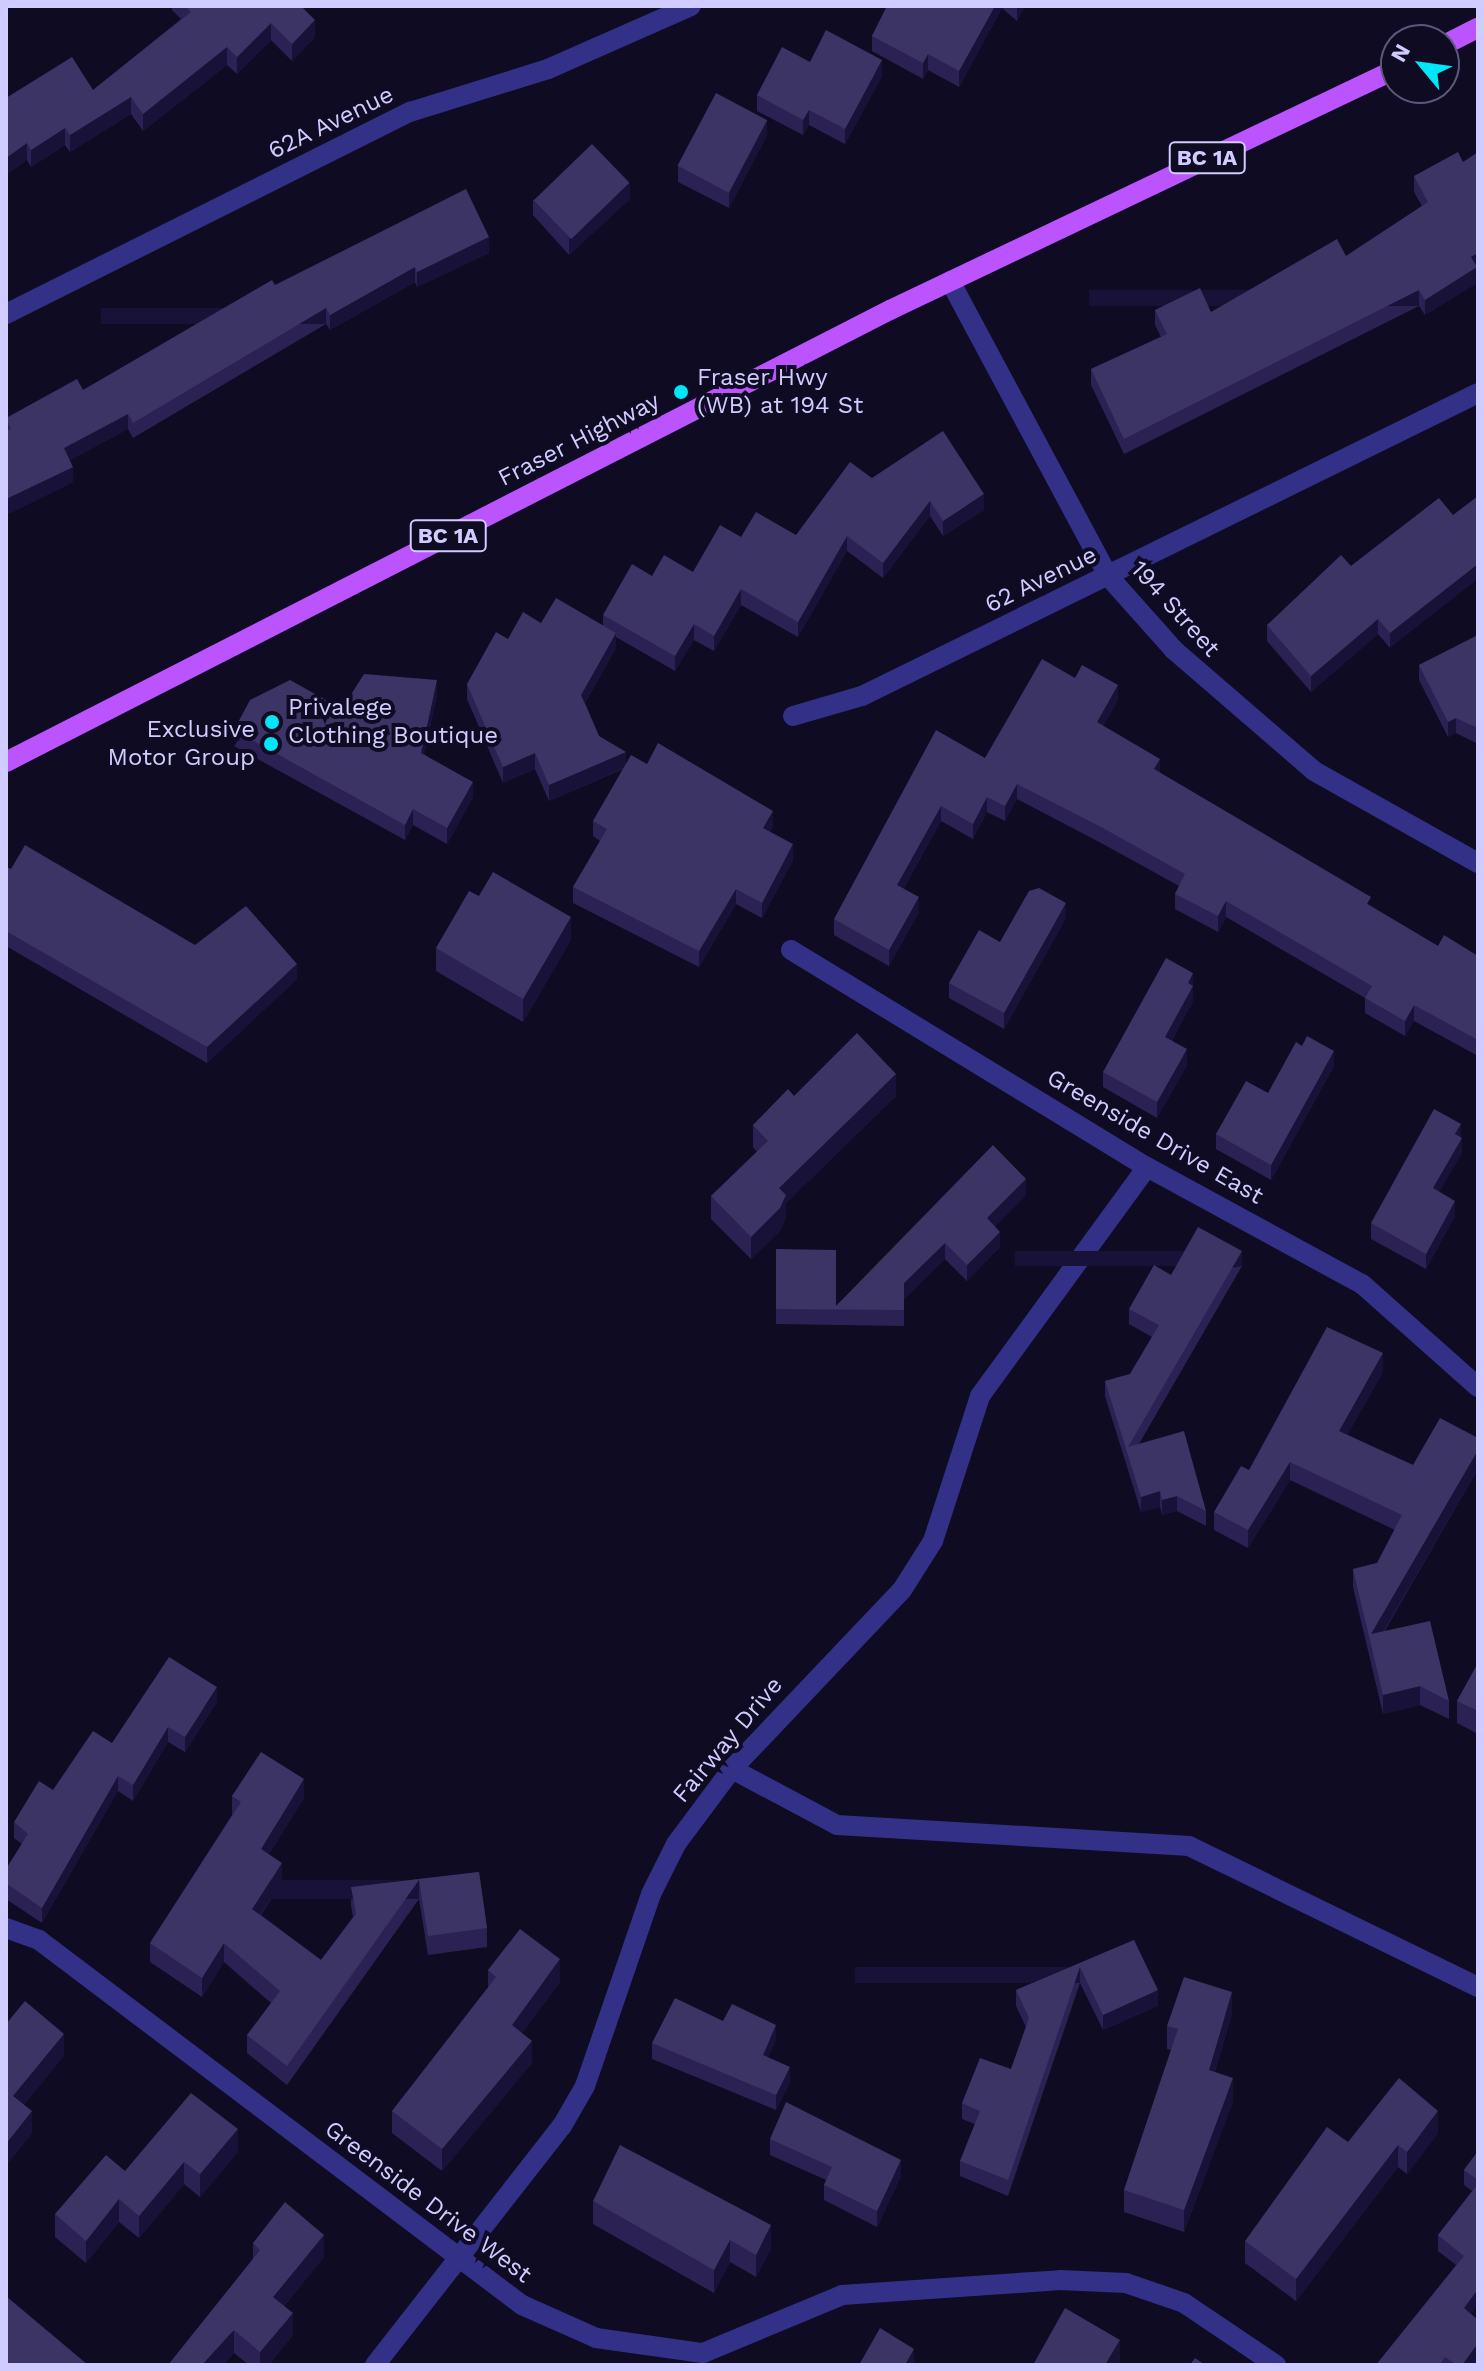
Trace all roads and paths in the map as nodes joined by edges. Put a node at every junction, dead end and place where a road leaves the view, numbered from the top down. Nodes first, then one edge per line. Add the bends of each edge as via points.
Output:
1 (691, 6) edge
2 (1478, 28) edge
3 (1460, 37) edge
4 (1380, 77) edge
5 (950, 281) junction
6 (6, 314) edge
7 (1478, 393) edge
8 (1109, 577) junction
9 (793, 716) dead end
10 (6, 762) edge
11 (1478, 863) edge
12 (791, 950) dead end
13 (1147, 1167) junction
14 (1478, 1387) edge
15 (732, 1769) junction
16 (6, 1928) edge
17 (1478, 1987) edge
18 (459, 2261) junction
19 (375, 2365) edge
20 (1276, 2365) edge

1 - 6 street, 62A Avenue via 548,69 410,112
2 - 3 main road
4 - 5 main road, Fraser Highway / BC 1A
5 - 8 street, 194 Street
5 - 10 main road, Fraser Highway / BC 1A
7 - 8 street, 62 Avenue
8 - 9 street, 62 Avenue via 862,696
8 - 11 street, 194 Street via 1246,719 1314,771
12 - 13 street, Greenside Drive East
13 - 14 street, Greenside Drive East via 1362,1284
13 - 15 street, Fairway Drive via 980,1396 933,1541 902,1590
15 - 17 street via 837,1825 1189,1846
15 - 18 street, Fairway Drive via 676,1844 651,1894 585,2086
16 - 18 street, Greenside Drive West via 39,1940
18 - 19 street, Fairway Drive
18 - 20 street, Greenside Drive West via 522,2305 596,2338 648,2351 703,2353 842,2295 1060,2280 1126,2283 1184,2303

